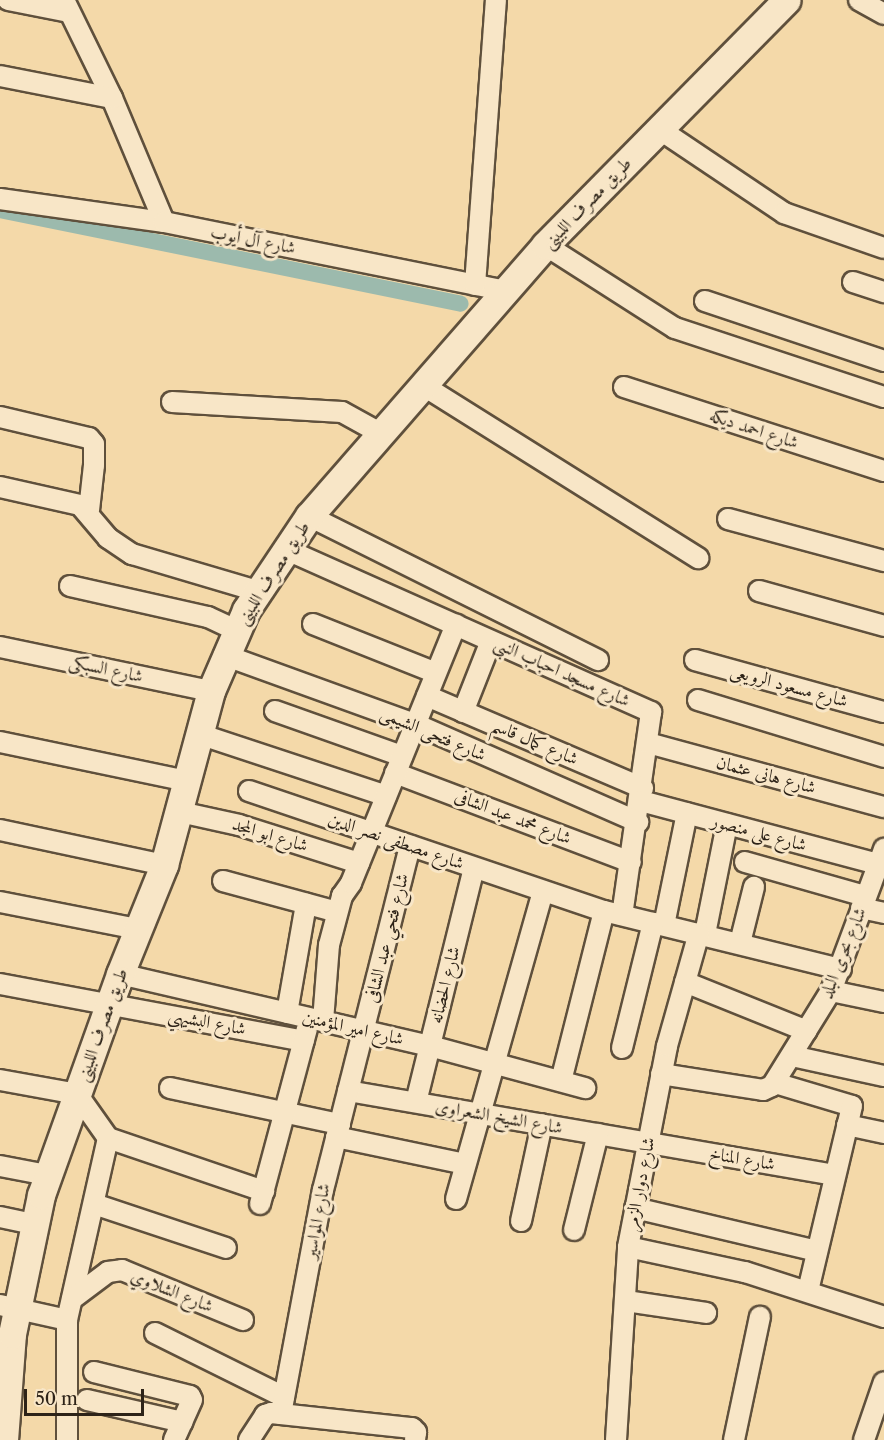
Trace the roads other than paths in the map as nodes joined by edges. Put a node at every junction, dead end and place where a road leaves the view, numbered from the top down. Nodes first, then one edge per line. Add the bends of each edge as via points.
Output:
1 (8, 0) edge
2 (496, 0) edge
3 (787, 0) edge
4 (859, 0) edge
5 (67, 6) edge
6 (884, 14) edge
7 (0, 76) edge
8 (112, 98) junction
9 (659, 129) junction
10 (0, 199) edge
11 (164, 222) junction
12 (545, 245) junction
13 (884, 248) edge
14 (853, 282) dead end
15 (475, 285) junction
16 (505, 291) junction
17 (884, 292) edge
18 (705, 301) dead end
19 (884, 362) edge
20 (424, 386) junction
21 (624, 387) dead end
22 (884, 397) edge
23 (172, 402) dead end
24 (0, 417) edge
25 (382, 434) junction
26 (884, 471) edge
27 (0, 487) edge
28 (89, 510) junction
29 (309, 516) junction
30 (728, 519) dead end
31 (285, 549) junction
32 (698, 558) dead end
33 (884, 561) edge
34 (70, 586) dead end
35 (256, 591) junction
36 (759, 591) dead end
37 (313, 624) dead end
38 (456, 625) junction
39 (884, 626) edge
40 (236, 630) junction
41 (491, 641) junction
42 (0, 647) edge
43 (224, 655) junction
44 (598, 660) dead end
45 (695, 660) dead end
46 (436, 673) junction
47 (211, 691) junction
48 (427, 696) junction
49 (698, 700) dead end
50 (275, 711) dead end
51 (463, 712) junction
52 (884, 712) edge
53 (415, 724) junction
54 (199, 734) junction
55 (0, 742) edge
56 (648, 743) junction
57 (884, 757) edge
58 (399, 765) junction
59 (187, 781) junction
60 (249, 791) dead end
61 (642, 795) junction
62 (386, 796) junction
63 (884, 807) edge
64 (180, 812) junction
65 (687, 813) junction
66 (638, 822) junction
67 (727, 824) junction
68 (0, 831) edge
69 (371, 832) junction
70 (410, 846) junction
71 (881, 857) edge
72 (631, 862) junction
73 (745, 862) dead end
74 (359, 863) junction
75 (164, 865) junction
76 (474, 867) junction
77 (223, 881) dead end
78 (754, 887) dead end
79 (543, 891) junction
80 (863, 902) junction
81 (0, 903) edge
82 (306, 904) junction
83 (337, 912) junction
84 (613, 913) junction
85 (884, 913) edge
86 (659, 924) junction
87 (137, 929) junction
88 (702, 933) junction
89 (740, 943) junction
90 (840, 969) junction
91 (120, 974) junction
92 (685, 982) junction
93 (0, 984) edge
94 (831, 991) junction
95 (884, 1002) edge
96 (110, 1006) junction
97 (287, 1013) junction
98 (317, 1019) junction
99 (365, 1031) junction
100 (807, 1031) junction
101 (304, 1041) junction
102 (430, 1046) junction
103 (622, 1048) dead end
104 (792, 1056) junction
105 (492, 1062) junction
106 (661, 1074) junction
107 (884, 1076) edge
108 (0, 1080) edge
109 (561, 1081) junction
110 (775, 1083) junction
111 (170, 1088) dead end
112 (585, 1088) dead end
113 (348, 1091) junction
114 (77, 1094) junction
115 (416, 1102) junction
116 (285, 1112) junction
117 (479, 1113) junction
118 (542, 1124) junction
119 (847, 1125) junction
120 (338, 1131) junction
121 (884, 1133) edge
122 (598, 1134) junction
123 (108, 1138) junction
124 (649, 1143) junction
125 (465, 1164) junction
126 (0, 1166) edge
127 (47, 1175) junction
128 (834, 1175) junction
129 (456, 1199) dead end
130 (94, 1204) junction
131 (635, 1208) junction
132 (0, 1217) edge
133 (520, 1221) dead end
134 (34, 1224) junction
135 (574, 1230) dead end
136 (628, 1247) junction
137 (226, 1248) dead end
138 (817, 1251) junction
139 (808, 1291) junction
140 (72, 1299) junction
141 (626, 1301) junction
142 (9, 1307) edge
143 (706, 1313) dead end
144 (760, 1317) dead end
145 (884, 1317) edge
146 (67, 1320) junction
147 (243, 1320) dead end
148 (155, 1333) dead end
149 (94, 1372) dead end
150 (4, 1373) edge
151 (884, 1382) edge
152 (87, 1400) dead end
153 (283, 1405) junction
154 (3, 1430) edge
155 (178, 1431) edge
156 (413, 1434) edge
157 (68, 1440) edge
158 (249, 1440) edge
159 (616, 1440) edge
160 (734, 1440) edge
161 (864, 1440) edge

1 - 5 street
2 - 15 street
3 - 9 street, طريق مصرف اللبينى
4 - 6 street
5 - 8 street
7 - 8 street
8 - 11 street
9 - 12 street, طريق مصرف اللبينى
9 - 13 street via 784,213
10 - 11 street, شارع آل أيوب
11 - 15 street, شارع آل أيوب
12 - 16 street, طريق مصرف اللبينى
12 - 22 street via 675,328
14 - 17 street
15 - 16 street, شارع آل أيوب
16 - 20 street, طريق مصرف اللبينى
18 - 19 street
20 - 25 street, طريق مصرف اللبينى
20 - 32 street
21 - 26 street, شارع احمد ديكه
23 - 25 street via 342,412
24 - 28 street via 89,438 94,444
25 - 29 street, طريق مصرف اللبينى
27 - 28 street
28 - 35 street via 108,538 132,554
29 - 31 street, طريق مصرف اللبينى
29 - 44 street
30 - 33 street
31 - 35 street, طريق مصرف اللبينى
31 - 38 street, شارع مسجد احباب النبى
34 - 40 street via 208,617
35 - 40 street, طريق مصرف اللبينى
36 - 39 street
37 - 46 street
38 - 41 street, شارع مسجد احباب النبى
38 - 46 street
40 - 43 street, طريق مصرف اللبينى
41 - 51 street
41 - 56 street, شارع مسجد احباب النبى via 651,712
42 - 47 street, شارع السبكى
43 - 47 street, طريق مصرف اللبينى
43 - 53 street, شارع فتحى الشيمى
45 - 52 street, شارع مسعود الرويعى
46 - 48 street
47 - 54 street, طريق مصرف اللبينى
48 - 51 street, شارع كمال قاسم
48 - 53 street
49 - 57 street
50 - 58 street, شارع محمد عبد الشافى
51 - 61 street, شارع كمال قاسم
53 - 58 street
53 - 66 street, شارع فتحى الشيمى
54 - 59 street, طريق مصرف اللبينى
54 - 62 street
55 - 59 street
56 - 61 street, شارع مسجد احباب النبى
56 - 63 street, شارع هانى عثمان
58 - 62 street
58 - 72 street, شارع محمد عبد الشافى
59 - 64 street, طريق مصرف اللبينى
60 - 69 street, شارع مصطفى نصر الدين
61 - 65 street, شارع على منصور
61 - 66 street, شارع مسجد احباب النبى
62 - 69 street
64 - 74 street, شارع ابو المجد via 239,825
64 - 75 street, طريق مصرف اللبينى
65 - 67 street, شارع على منصور
65 - 86 street
66 - 72 street, شارع مسجد احباب النبى
67 - 71 street, شارع على منصور
67 - 88 street, شارع دوار الزمر
68 - 75 street
69 - 70 street, شارع مصطفى نصر الدين
69 - 74 street
70 - 76 street, شارع مصطفى نصر الدين
70 - 99 street, شارع فتحي عبد الشافى
71 - 80 street, شارع بحرى البلد
72 - 84 street, شارع مسجد احباب النبى
73 - 80 street
74 - 83 street
75 - 87 street, طريق مصرف اللبينى
76 - 79 street, شارع مصطفى نصر الدين
76 - 102 street, شارع الحضانه
77 - 82 street
78 - 89 street
79 - 84 street, شارع مصطفى نصر الدين
79 - 105 street
80 - 85 street
80 - 90 street, شارع بحرى البلد
81 - 87 street
82 - 83 street
82 - 97 street
83 - 98 street
84 - 86 street, شارع مصطفى نصر الدين
84 - 109 street, شارع مسجد احباب النبى
86 - 88 street, شارع مصطفى نصر الدين
86 - 103 street
87 - 91 street, طريق مصرف اللبينى
88 - 89 street, شارع مصطفى نصر الدين
88 - 92 street, شارع دوار الزمر
89 - 90 street, شارع مصطفى نصر الدين
90 - 94 street, شارع بحرى البلد
91 - 96 street, طريق مصرف اللبينى
91 - 97 street, شارع امير المؤمنين
92 - 100 street
92 - 106 street, شارع دوار الزمر
93 - 96 street, شارع البشيهي
94 - 95 street
94 - 100 street, شارع بحرى البلد
96 - 101 street, شارع البشيهي
96 - 114 street, طريق مصرف اللبينى
97 - 98 street, شارع امير المؤمنين
98 - 99 street, شارع امير المؤمنين
98 - 101 street
99 - 102 street, شارع امير المؤمنين
99 - 113 street, شارع المواسير
100 - 104 street, شارع بحرى البلد
101 - 116 street
102 - 105 street, شارع امير المؤمنين
102 - 115 street, شارع الحضانه
104 - 107 street
104 - 110 street, شارع بحرى البلد
105 - 109 street, شارع امير المؤمنين
105 - 117 street
106 - 110 street via 763,1090
106 - 124 street, شارع دوار الزمر
108 - 114 street
109 - 112 street, شارع امير المؤمنين
110 - 119 street via 851,1102
111 - 116 street
113 - 115 street, شارع الشيخ الشعراوى
113 - 120 street, شارع المواسير
114 - 123 street
114 - 127 street, طريق مصرف اللبينى
115 - 117 street, شارع الشيخ الشعراوى
116 - 120 street
116 - 123 street via 262,1197
117 - 118 street, شارع الشيخ الشعراوى
117 - 125 street
118 - 122 street, شارع الشيخ الشعراوى
118 - 133 street
119 - 121 street
119 - 128 street
120 - 125 street
120 - 153 street, شارع المواسير
122 - 124 street, شارع الشيخ الشعراوى
122 - 135 street
123 - 130 street
124 - 128 street, شارع المناخ
124 - 131 street, شارع دوار الزمر
125 - 129 street
126 - 127 street
127 - 134 street, طريق مصرف اللبينى
128 - 138 street
130 - 137 street
130 - 140 street
131 - 136 street, شارع دوار الزمر
131 - 138 street
132 - 134 street
134 - 142 street, طريق مصرف اللبينى
136 - 139 street via 745,1272
136 - 141 street, شارع دوار الزمر
138 - 139 street
139 - 145 street
140 - 146 street
140 - 147 street, شارع الشلاوي via 108,1272 122,1270
141 - 143 street
141 - 159 street, شارع دوار الزمر
142 - 146 street
142 - 150 street, طريق مصرف اللبينى
144 - 160 street
146 - 157 street
148 - 153 street
149 - 155 street via 190,1396
150 - 154 street, طريق مصرف اللبينى
151 - 161 street
152 - 155 street
153 - 156 street
153 - 158 street via 265,1415

